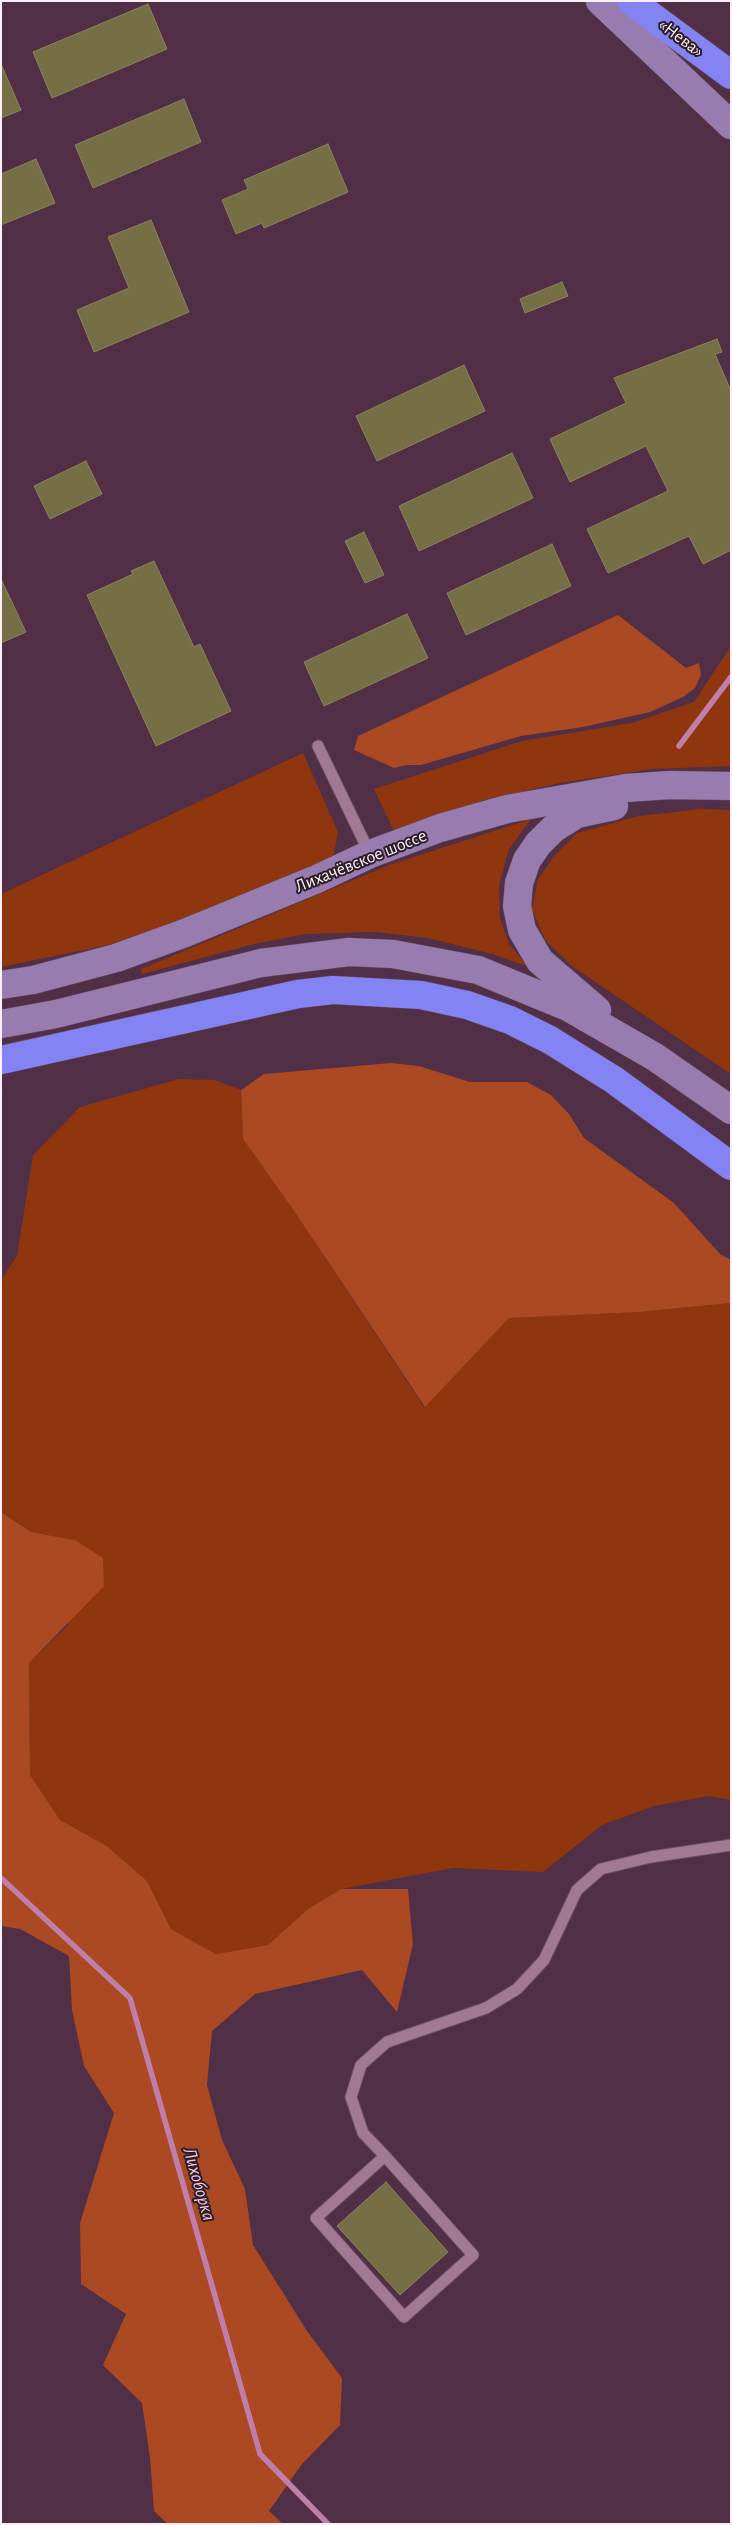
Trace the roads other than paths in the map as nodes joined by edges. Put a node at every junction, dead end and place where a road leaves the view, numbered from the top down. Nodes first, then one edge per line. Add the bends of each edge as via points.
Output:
1 (600, 1) edge
2 (631, 1) edge
3 (731, 75) edge
4 (731, 124) edge
5 (318, 746) dead end
6 (731, 786) edge
7 (370, 854) junction
8 (1, 985) edge
9 (1, 1024) edge
10 (655, 1057) junction
11 (1, 1060) edge
12 (720, 1103) edge
13 (731, 1115) edge
14 (731, 1166) edge
15 (731, 1845) edge
16 (385, 2156) junction

1 - 4 main road
2 - 3 highway, «Нева»
5 - 7 lane
6 - 7 main road, Лихачёвское шоссе via 670,785 570,796 440,828
6 - 10 main road via 577,814 553,829 538,844 527,860 519,883 517,906 522,930 540,961
7 - 8 main road, Лихачёвское шоссе via 116,958
9 - 10 main road via 56,1014 261,963 349,952 393,954 478,970 502,979 568,1008
10 - 12 main road
11 - 14 highway via 298,994 333,990 422,995 510,1020 550,1040 614,1080
12 - 13 main road
15 - 16 lane via 651,1857 602,1869 577,1890 544,1960 517,1989 486,2008 387,2042 361,2065 351,2097 363,2133
16 - 16 lane via 473,2255 404,2317 316,2218

